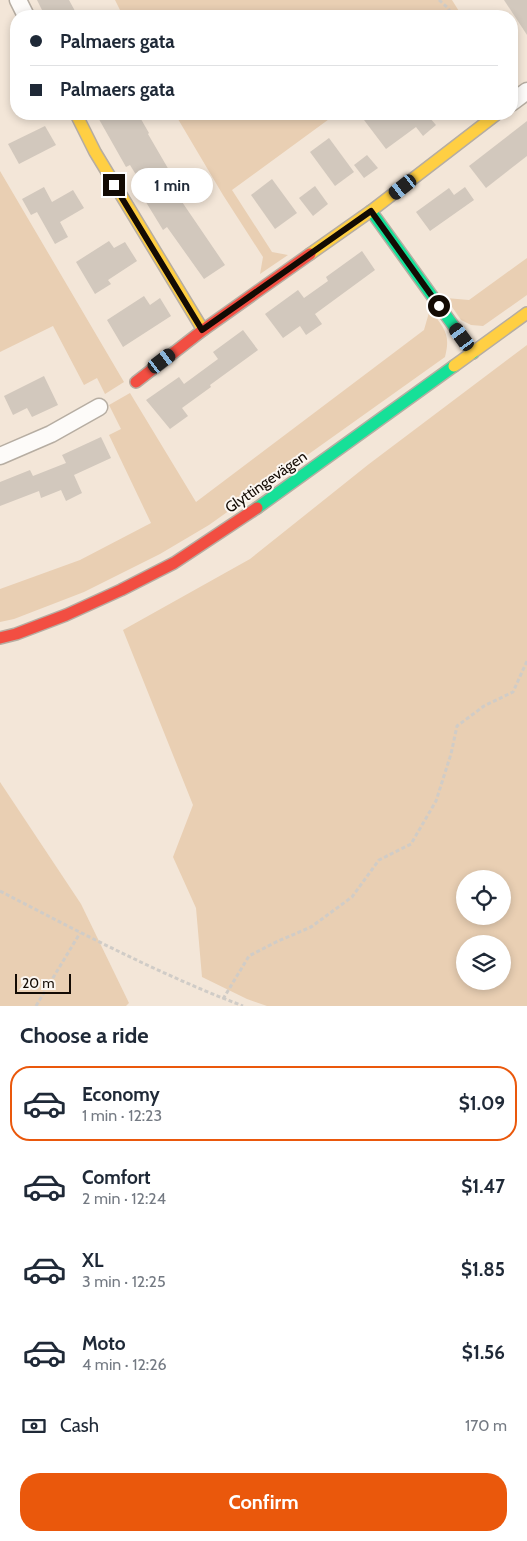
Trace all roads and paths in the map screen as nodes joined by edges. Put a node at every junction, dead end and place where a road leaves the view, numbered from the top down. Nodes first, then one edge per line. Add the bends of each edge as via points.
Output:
1 (439, 0) edge
2 (449, 10) edge
3 (79, 120) edge
4 (489, 120) edge
5 (371, 211) junction
6 (527, 313) edge
7 (202, 330) junction
8 (473, 353) junction
9 (136, 382) dead end
10 (99, 407) dead end
11 (0, 456) edge
12 (0, 638) edge
13 (527, 661) edge
14 (0, 891) edge
15 (80, 933) junction
16 (223, 999) junction
17 (36, 1006) edge
18 (242, 1006) edge

1 - 2 path
3 - 7 street
4 - 5 street
5 - 7 street
5 - 8 street
6 - 8 street, Glyttingevägen
7 - 9 street
8 - 12 street, Glyttingevägen via 270,499 174,562 66,615
10 - 11 street via 51,434
13 - 16 path via 513,692 484,706 457,726 436,801 411,844 379,860 352,897 311,927 249,956
14 - 15 path
15 - 16 path
15 - 17 path
16 - 18 path

